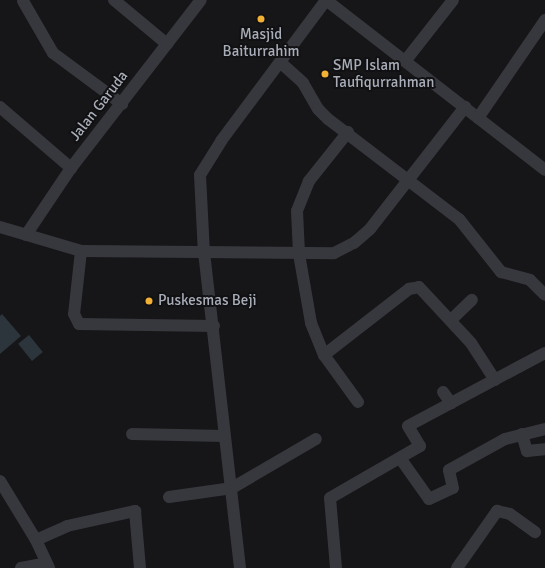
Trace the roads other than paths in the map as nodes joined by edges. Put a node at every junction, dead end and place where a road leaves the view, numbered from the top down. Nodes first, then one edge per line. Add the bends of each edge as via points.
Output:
1 (114, 0) edge
2 (201, 0) edge
3 (326, 0) edge
4 (453, 0) edge
5 (23, 2) dead end
6 (545, 20) edge
7 (168, 44) junction
8 (406, 60) junction
9 (280, 62) junction
10 (122, 104) junction
11 (0, 107) edge
12 (465, 107) junction
13 (478, 118) junction
14 (348, 132) junction
15 (71, 168) junction
16 (545, 170) edge
17 (409, 178) junction
18 (0, 227) edge
19 (26, 235) junction
20 (81, 250) junction
21 (204, 254) junction
22 (299, 254) junction
23 (545, 296) edge
24 (472, 300) dead end
25 (451, 320) junction
26 (214, 326) junction
27 (545, 353) edge
28 (324, 355) junction
29 (495, 380) junction
30 (443, 392) dead end
31 (358, 402) dead end
32 (451, 403) junction
33 (545, 429) edge
34 (132, 434) dead end
35 (522, 434) junction
36 (224, 436) junction
37 (316, 439) dead end
38 (545, 449) edge
39 (400, 458) junction
40 (0, 481) edge
41 (232, 488) junction
42 (169, 497) dead end
43 (535, 532) dead end
44 (36, 540) junction
45 (48, 566) edge
46 (21, 568) edge
47 (140, 568) edge
48 (240, 568) edge
49 (336, 568) edge
50 (457, 568) edge

1 - 7 street
2 - 7 street, Jalan Garuda
3 - 8 street
3 - 9 street
4 - 8 street
5 - 10 street via 53,53
6 - 13 street
7 - 10 street, Jalan Garuda
8 - 12 street
9 - 14 street via 303,84 318,109
9 - 21 street via 203,168 199,197
10 - 15 street, Jalan Garuda
11 - 15 street
12 - 13 street
12 - 17 street
13 - 16 street
14 - 17 street
14 - 22 street via 298,200
15 - 19 street, Jalan Garuda
17 - 22 street via 370,229 354,243 334,253
17 - 23 street via 460,219 501,272 530,280
18 - 19 street
19 - 20 street
20 - 21 street
20 - 26 street via 74,314 79,324
21 - 22 street
21 - 26 street
22 - 28 street via 311,323
24 - 25 street
25 - 28 street via 426,291 413,287
25 - 29 street
26 - 36 street
27 - 29 street
28 - 31 street
29 - 32 street
30 - 32 street
32 - 39 street via 408,426 420,446
33 - 35 street
34 - 36 street
35 - 38 street via 527,451
35 - 39 street via 504,439 449,470 453,488 429,499
36 - 41 street
37 - 41 street
39 - 49 street via 330,498
40 - 44 street
41 - 42 street
41 - 48 street
43 - 50 street via 510,514 497,511
44 - 45 street
44 - 47 street via 67,526 135,511
45 - 46 street

